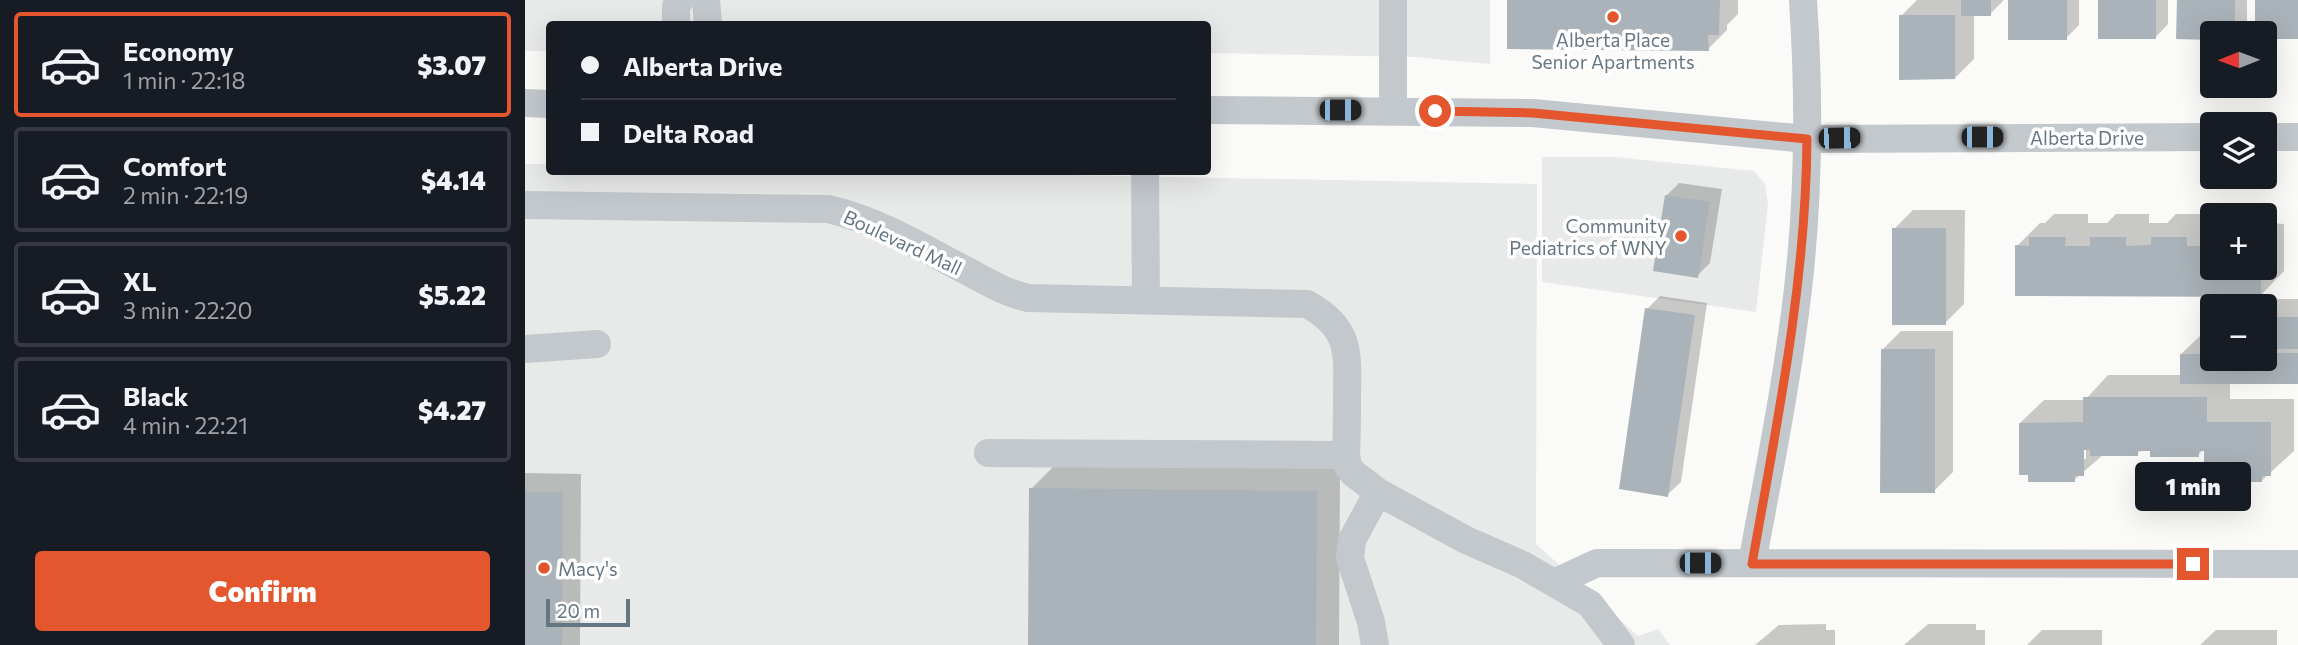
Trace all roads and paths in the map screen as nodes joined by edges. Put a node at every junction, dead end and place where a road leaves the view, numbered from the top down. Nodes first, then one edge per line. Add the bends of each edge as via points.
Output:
1 (680, 0) edge
2 (706, 0) edge
3 (1393, 0) edge
4 (1803, 0) edge
5 (676, 21) edge
6 (708, 21) edge
7 (525, 103) edge
8 (546, 104) edge
9 (1211, 110) edge
10 (1393, 110) junction
11 (2200, 137) edge
12 (2277, 137) edge
13 (2298, 137) edge
14 (1807, 139) junction
15 (1145, 175) edge
16 (525, 205) edge
17 (1146, 300) junction
18 (597, 344) dead end
19 (525, 349) edge
20 (988, 453) dead end
21 (1346, 455) junction
22 (1378, 492) junction
23 (1752, 564) junction
24 (2298, 564) edge
25 (1554, 583) junction
26 (1375, 645) edge
27 (1621, 645) edge

1 - 5 street
2 - 6 street
3 - 10 street
4 - 14 street
7 - 8 street
9 - 10 street, Alberta Drive
10 - 14 street, Alberta Drive via 1533,113
11 - 14 street, Alberta Drive
12 - 13 street
14 - 23 street via 1800,272
15 - 17 street
16 - 17 street, Boulevard Mall via 828,209 869,222 1028,299
17 - 21 street, Boulevard Mall via 1307,304 1323,313 1336,326 1348,354
18 - 19 street
20 - 21 street
21 - 22 street via 1353,473
22 - 25 street
22 - 26 street via 1352,540 1350,558
23 - 24 street
23 - 25 street via 1597,563
25 - 27 street via 1590,604

